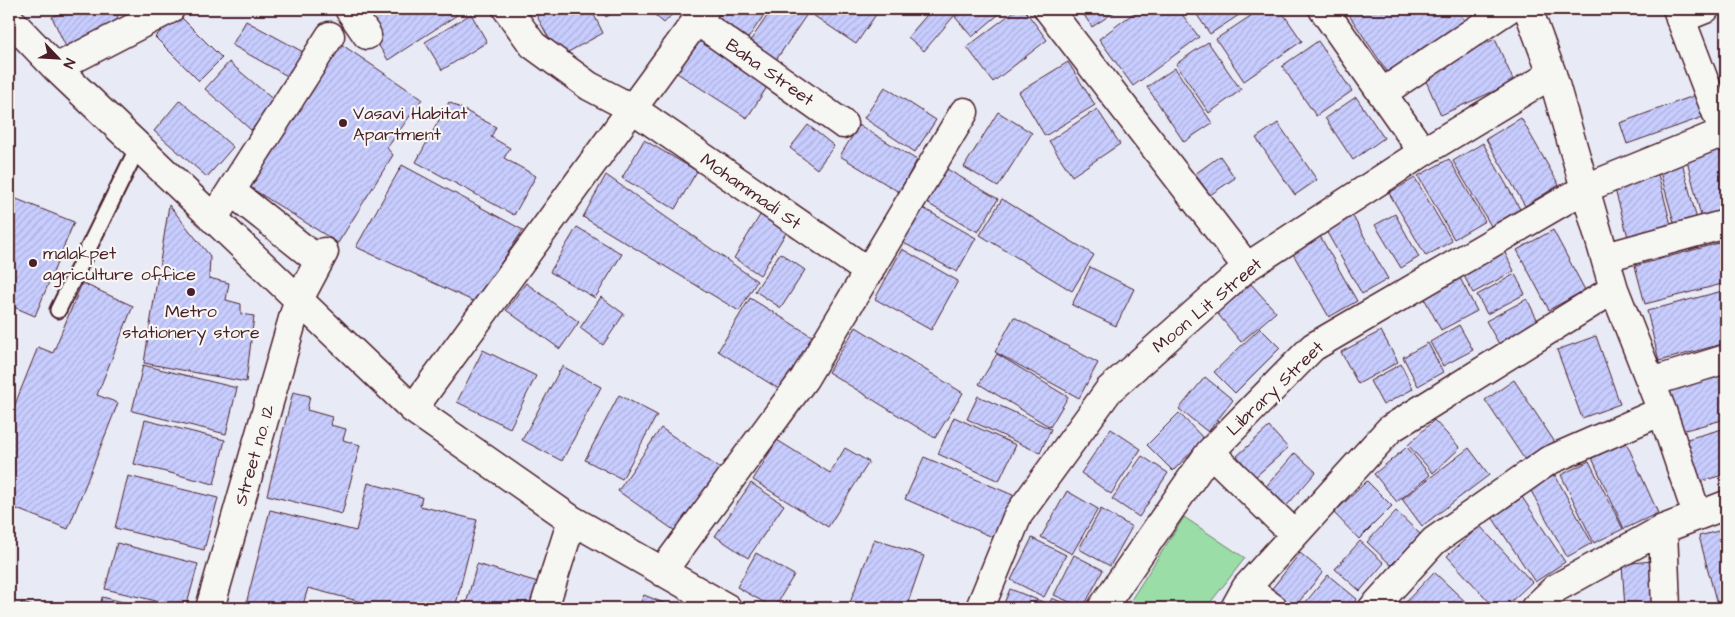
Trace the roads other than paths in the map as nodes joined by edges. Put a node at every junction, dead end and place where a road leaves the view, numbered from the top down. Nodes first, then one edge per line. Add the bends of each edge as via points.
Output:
1 (170, 9) edge
2 (350, 9) edge
3 (507, 9) edge
4 (1048, 9) edge
5 (1323, 9) edge
6 (1508, 9) edge
7 (1528, 9) edge
8 (1705, 9) edge
9 (700, 14) edge
10 (1678, 14) edge
11 (9, 19) edge
12 (367, 35) dead end
13 (330, 36) dead end
14 (56, 68) junction
15 (1552, 74) junction
16 (1382, 94) junction
17 (633, 109) junction
18 (964, 112) dead end
19 (843, 124) dead end
20 (1725, 134) edge
21 (138, 147) junction
22 (1423, 152) junction
23 (1586, 188) junction
24 (231, 192) junction
25 (213, 219) junction
26 (1726, 224) edge
27 (1606, 257) junction
28 (1247, 267) junction
29 (869, 272) junction
30 (1614, 289) junction
31 (298, 301) junction
32 (58, 310) dead end
33 (1726, 359) edge
34 (1650, 382) junction
35 (413, 409) junction
36 (1662, 411) junction
37 (1210, 452) junction
38 (1726, 505) edge
39 (1697, 515) junction
40 (572, 520) junction
41 (1663, 530) junction
42 (1294, 534) junction
43 (662, 572) junction
44 (1241, 598) edge
45 (1108, 606) edge
46 (210, 608) edge
47 (544, 608) edge
48 (727, 608) edge
49 (980, 608) edge
50 (1273, 608) edge
51 (1373, 608) edge
52 (1535, 608) edge
53 (1666, 608) edge

1 - 14 street
2 - 12 street
3 - 17 street, Mohammadi St via 533,45 589,86
4 - 28 street
5 - 16 street
6 - 16 street
7 - 15 street
8 - 10 street
9 - 17 street
9 - 19 street, Baha Street
10 - 20 street
11 - 14 street
13 - 24 street
14 - 21 street
15 - 22 street, Moon Lit Street
15 - 23 street
16 - 22 street
17 - 29 street, Mohammadi St
17 - 35 street
18 - 29 street
20 - 23 street, Library Street
21 - 25 street
21 - 32 lane
22 - 28 street, Moon Lit Street
23 - 27 street
23 - 37 street, Library Street via 1314,346
24 - 25 street
24 - 31 street, Street no. 12 via 321,257
25 - 31 street
26 - 27 street
27 - 30 street
28 - 49 street, Moon Lit Street via 1110,390 1018,515
29 - 43 street via 804,379
30 - 34 street
30 - 42 street via 1390,429
31 - 35 street
31 - 46 street, Street no. 12
33 - 34 street
34 - 36 street
35 - 40 street
36 - 39 street
36 - 51 street via 1548,462 1434,541
37 - 42 street
37 - 45 street, Library Street
38 - 39 street
39 - 41 street
40 - 43 street
40 - 47 street
41 - 52 street via 1556,588
41 - 53 street
42 - 44 street
43 - 48 street
44 - 50 street

